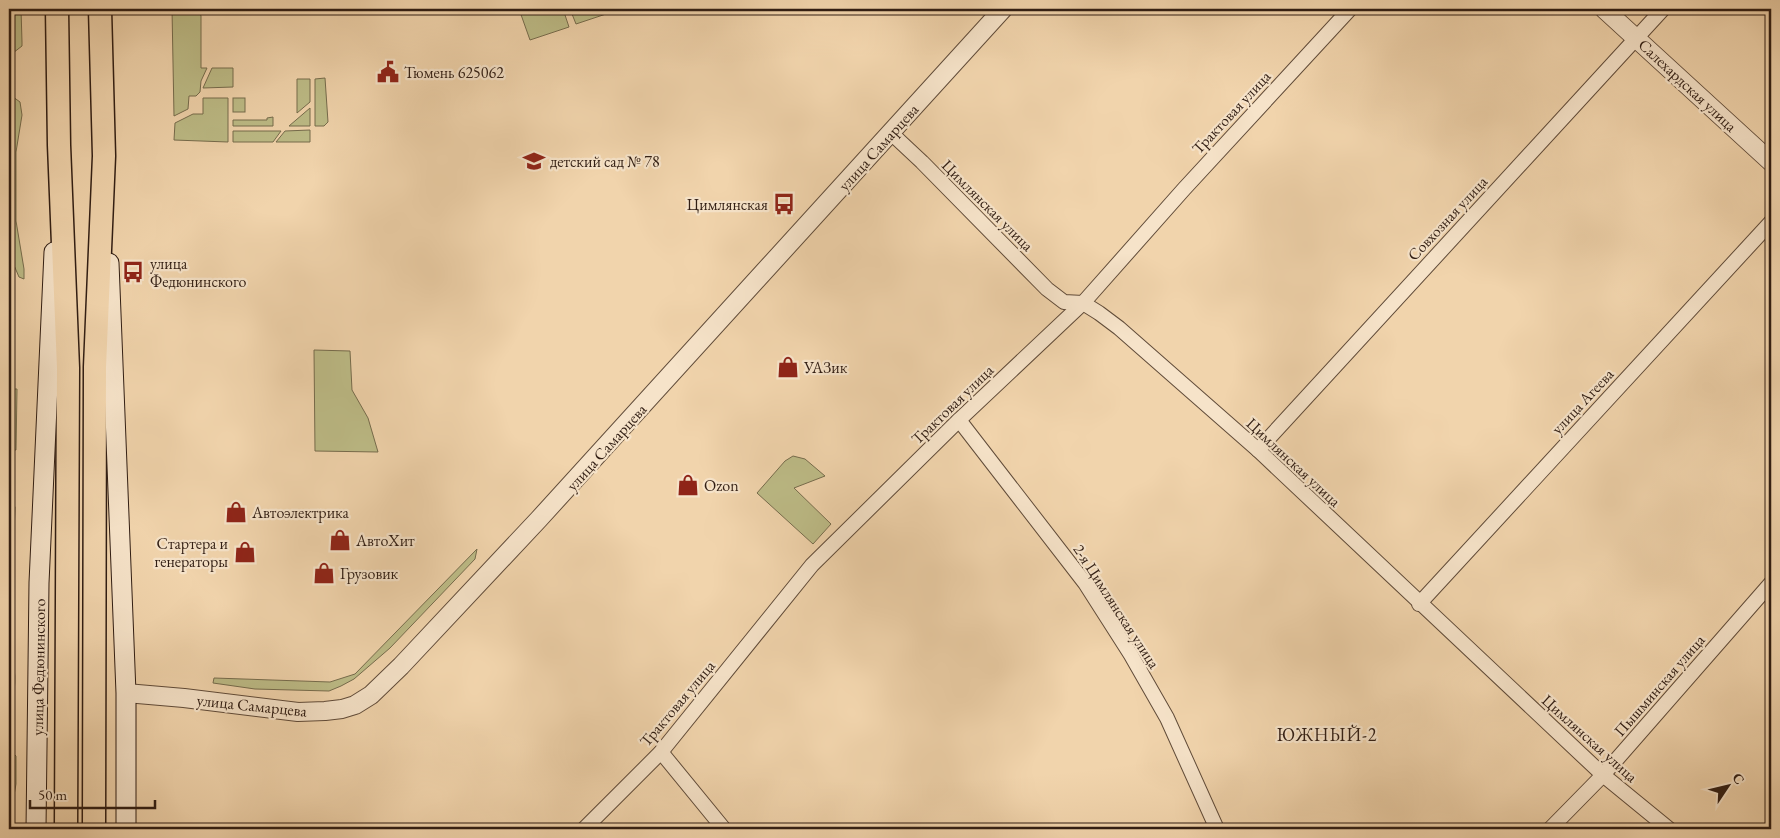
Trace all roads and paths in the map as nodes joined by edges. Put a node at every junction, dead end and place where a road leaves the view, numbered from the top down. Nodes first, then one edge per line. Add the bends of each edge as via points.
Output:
1 (57, 9) edge
2 (100, 9) edge
3 (1003, 9) edge
4 (1350, 9) edge
5 (1604, 9) edge
6 (1663, 9) edge
7 (1636, 38) junction
8 (891, 133) junction
9 (59, 146) junction
10 (104, 156) junction
11 (1771, 162) edge
12 (1771, 222) edge
13 (1083, 303) junction
14 (959, 420) junction
15 (1258, 450) junction
16 (1771, 583) edge
17 (1419, 604) junction
18 (126, 693) junction
19 (661, 752) junction
20 (1604, 775) junction
21 (36, 829) edge
22 (66, 829) edge
23 (94, 829) edge
24 (126, 829) edge
25 (584, 829) edge
26 (724, 829) edge
27 (1217, 829) edge
28 (1550, 829) edge
29 (1669, 829) edge

1 - 9 highway, улица Федюнинского
2 - 10 highway
3 - 8 street, улица Самарцева
4 - 13 street, Трактовая улица
5 - 7 street, Салехардская улица
6 - 7 street, Совхозная улица
7 - 11 street, Салехардская улица
7 - 15 street, Совхозная улица
8 - 13 street, Цимлянская улица via 1047,289 1064,302
8 - 18 street, улица Самарцева via 529,530 371,695 342,709 298,712
9 - 21 main road, улица Федюнинского via 40,583
9 - 22 highway, улица Федюнинского via 68,368
10 - 18 main road
10 - 23 highway via 95,367
12 - 17 street, улица Агеева
13 - 14 street, Трактовая улица
13 - 15 street, Цимлянская улица via 1119,328
14 - 19 street, Трактовая улица via 812,565
14 - 27 street, 2-я Цимлянская улица via 1101,607 1167,718
15 - 17 street, Цимлянская улица
16 - 20 street, Пышминская улица
17 - 20 street, Цимлянская улица
18 - 24 main road
19 - 25 street, Трактовая улица
19 - 26 street
20 - 28 street, Пышминская улица
20 - 29 street, Цимлянская улица

